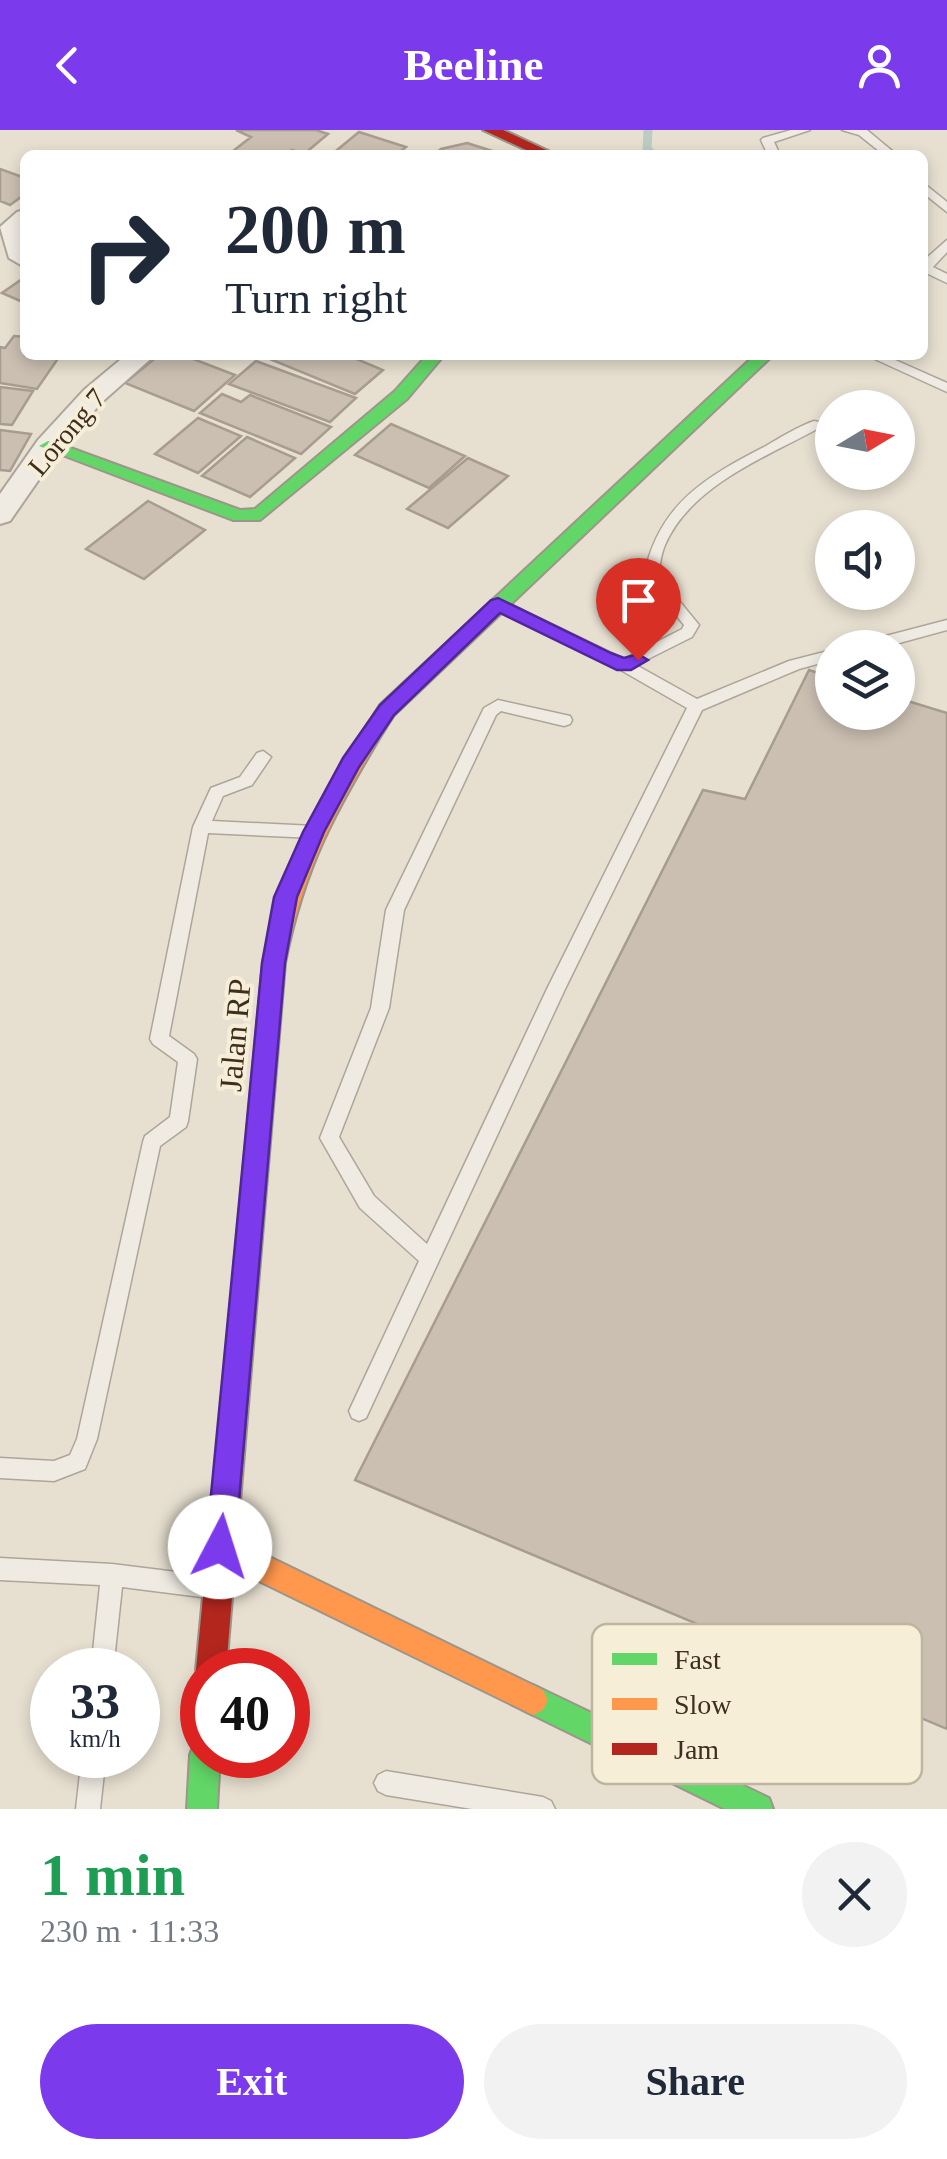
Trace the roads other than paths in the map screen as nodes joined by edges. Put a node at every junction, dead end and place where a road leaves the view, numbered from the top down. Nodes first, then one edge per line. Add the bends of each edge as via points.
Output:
1 (490, 130) edge
2 (804, 130) edge
3 (848, 130) edge
4 (538, 150) edge
5 (772, 150) edge
6 (884, 150) edge
7 (928, 191) edge
8 (947, 208) edge
9 (20, 221) edge
10 (947, 244) edge
11 (20, 255) edge
12 (928, 263) edge
13 (136, 360) edge
14 (432, 360) edge
15 (760, 360) edge
16 (884, 360) edge
17 (946, 386) edge
18 (814, 425) dead end
19 (48, 446) junction
20 (0, 515) edge
21 (498, 604) junction
22 (947, 625) edge
23 (915, 633) edge
24 (815, 659) edge
25 (624, 665) junction
26 (696, 706) junction
27 (564, 720) dead end
28 (263, 757) dead end
29 (201, 827) junction
30 (314, 832) junction
31 (430, 1259) junction
32 (358, 1410) dead end
33 (0, 1468) edge
34 (220, 1547) junction
35 (0, 1569) edge
36 (112, 1575) junction
37 (217, 1588) junction
38 (104, 1648) edge
39 (213, 1648) edge
40 (592, 1728) edge
41 (91, 1778) edge
42 (204, 1778) edge
43 (386, 1782) dead end
44 (707, 1784) edge
45 (88, 1809) edge
46 (202, 1809) edge
47 (543, 1809) edge
48 (758, 1809) edge

1 - 4 street
2 - 5 lane via 767,140
3 - 6 lane via 862,132
7 - 8 lane
9 - 11 street via 10,230
10 - 12 lane
13 - 19 street, Lorong 7
14 - 19 street via 401,395 260,514 239,516
15 - 21 street, Jalan RP
16 - 17 lane
18 - 25 lane via 691,496 652,550 651,576 692,624 687,633
19 - 20 street, Lorong 7
21 - 25 lane
21 - 30 street, Jalan RP via 387,710
22 - 23 lane
24 - 26 lane
25 - 26 lane
26 - 31 lane
27 - 31 lane via 511,706 490,712 395,910 380,1008 328,1138 367,1202
28 - 29 lane via 246,782 217,792
29 - 30 lane
29 - 33 lane via 159,1038 188,1059 179,1121 152,1142 87,1439 78,1462 54,1471
30 - 34 street, Jalan RP via 286,897 274,963
31 - 32 lane
34 - 37 street, Jalan RP
34 - 40 street
35 - 36 lane
36 - 37 lane
36 - 38 lane
37 - 39 street, Jalan RP
41 - 45 lane
42 - 46 street
43 - 47 lane
44 - 48 street

